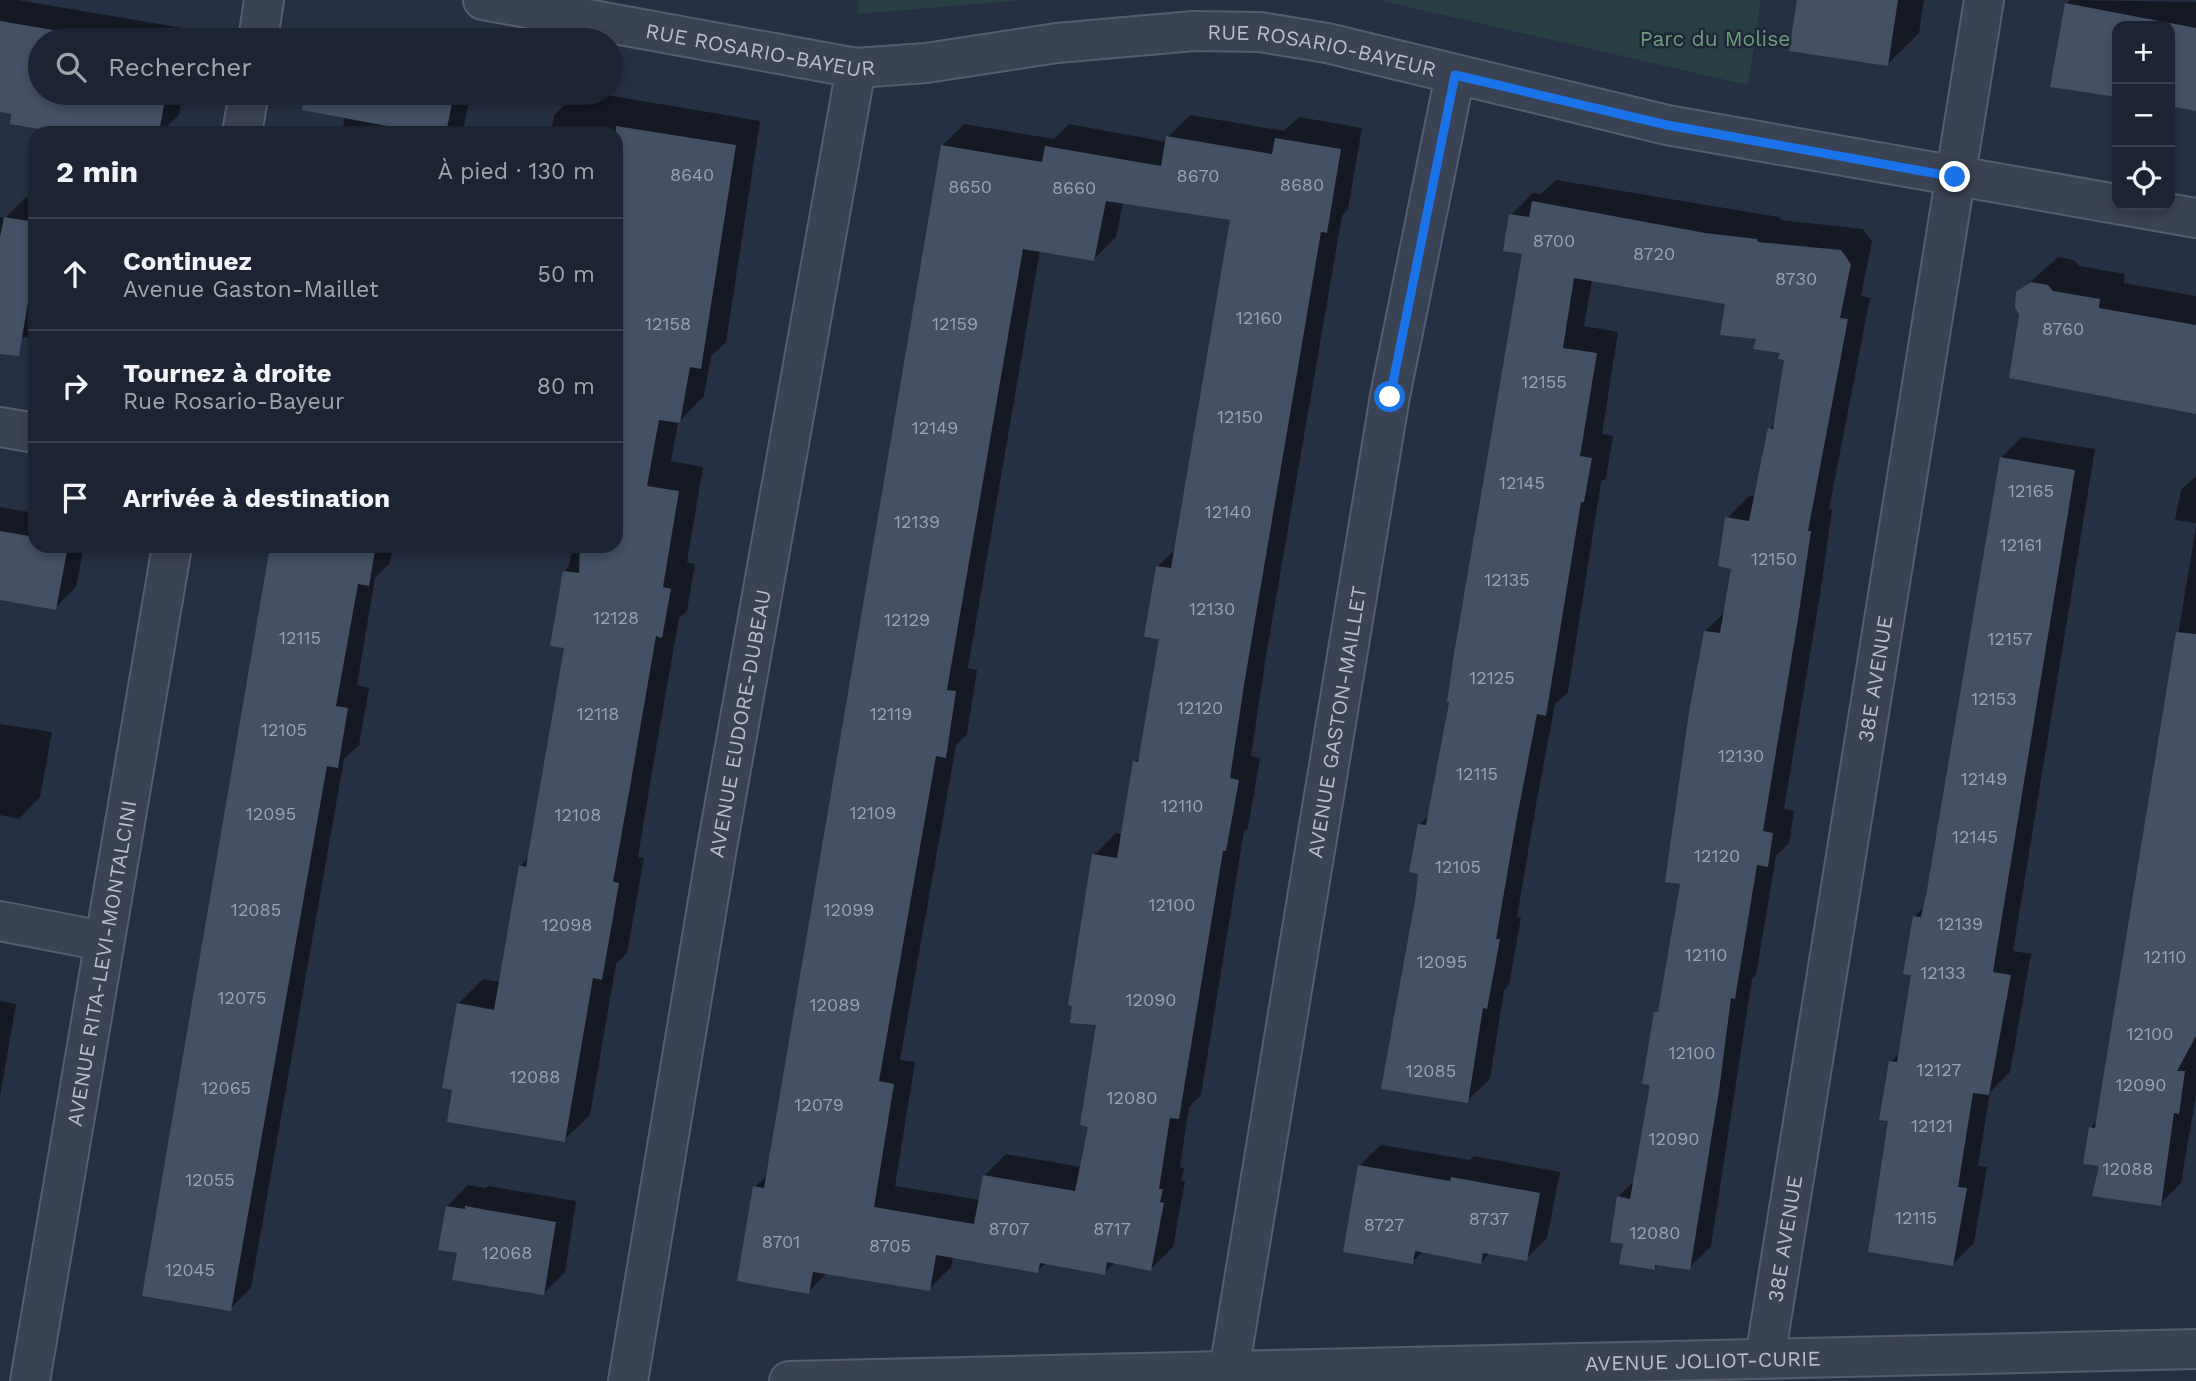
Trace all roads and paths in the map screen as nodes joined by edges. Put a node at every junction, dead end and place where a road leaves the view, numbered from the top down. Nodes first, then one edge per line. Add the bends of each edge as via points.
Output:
1 (264, 0) edge
2 (483, 0) edge
3 (1984, 0) edge
4 (260, 28) edge
5 (856, 68) junction
6 (1455, 75) junction
7 (247, 105) edge
8 (243, 126) edge
9 (1955, 177) junction
10 (2196, 218) edge
11 (0, 428) edge
12 (28, 432) edge
13 (171, 553) edge
14 (0, 921) edge
15 (103, 941) junction
16 (2196, 1349) edge
17 (1765, 1358) junction
18 (1229, 1371) junction
19 (30, 1381) edge
20 (628, 1381) edge
21 (789, 1381) edge

1 - 4 street
2 - 5 street, RUE ROSARIO-BAYEUR
3 - 9 street, 38E AVENUE
5 - 6 street, RUE ROSARIO-BAYEUR via 1194,31 1260,32 1327,43
5 - 20 street, AVENUE EUDORE-DUBEAU via 716,853
6 - 9 street, RUE ROSARIO-BAYEUR via 1667,125
6 - 18 street, AVENUE GASTON-MAILLET via 1390,397
7 - 8 street
9 - 10 street, RUE ROSARIO-BAYEUR
9 - 17 street, 38E AVENUE
11 - 12 street
13 - 15 street, AVENUE RITA-LEVI-MONTALCINI
14 - 15 street
15 - 19 street, AVENUE RITA-LEVI-MONTALCINI
16 - 17 street, AVENUE JOLIOT-CURIE
17 - 18 street, AVENUE JOLIOT-CURIE
18 - 21 street, AVENUE JOLIOT-CURIE

